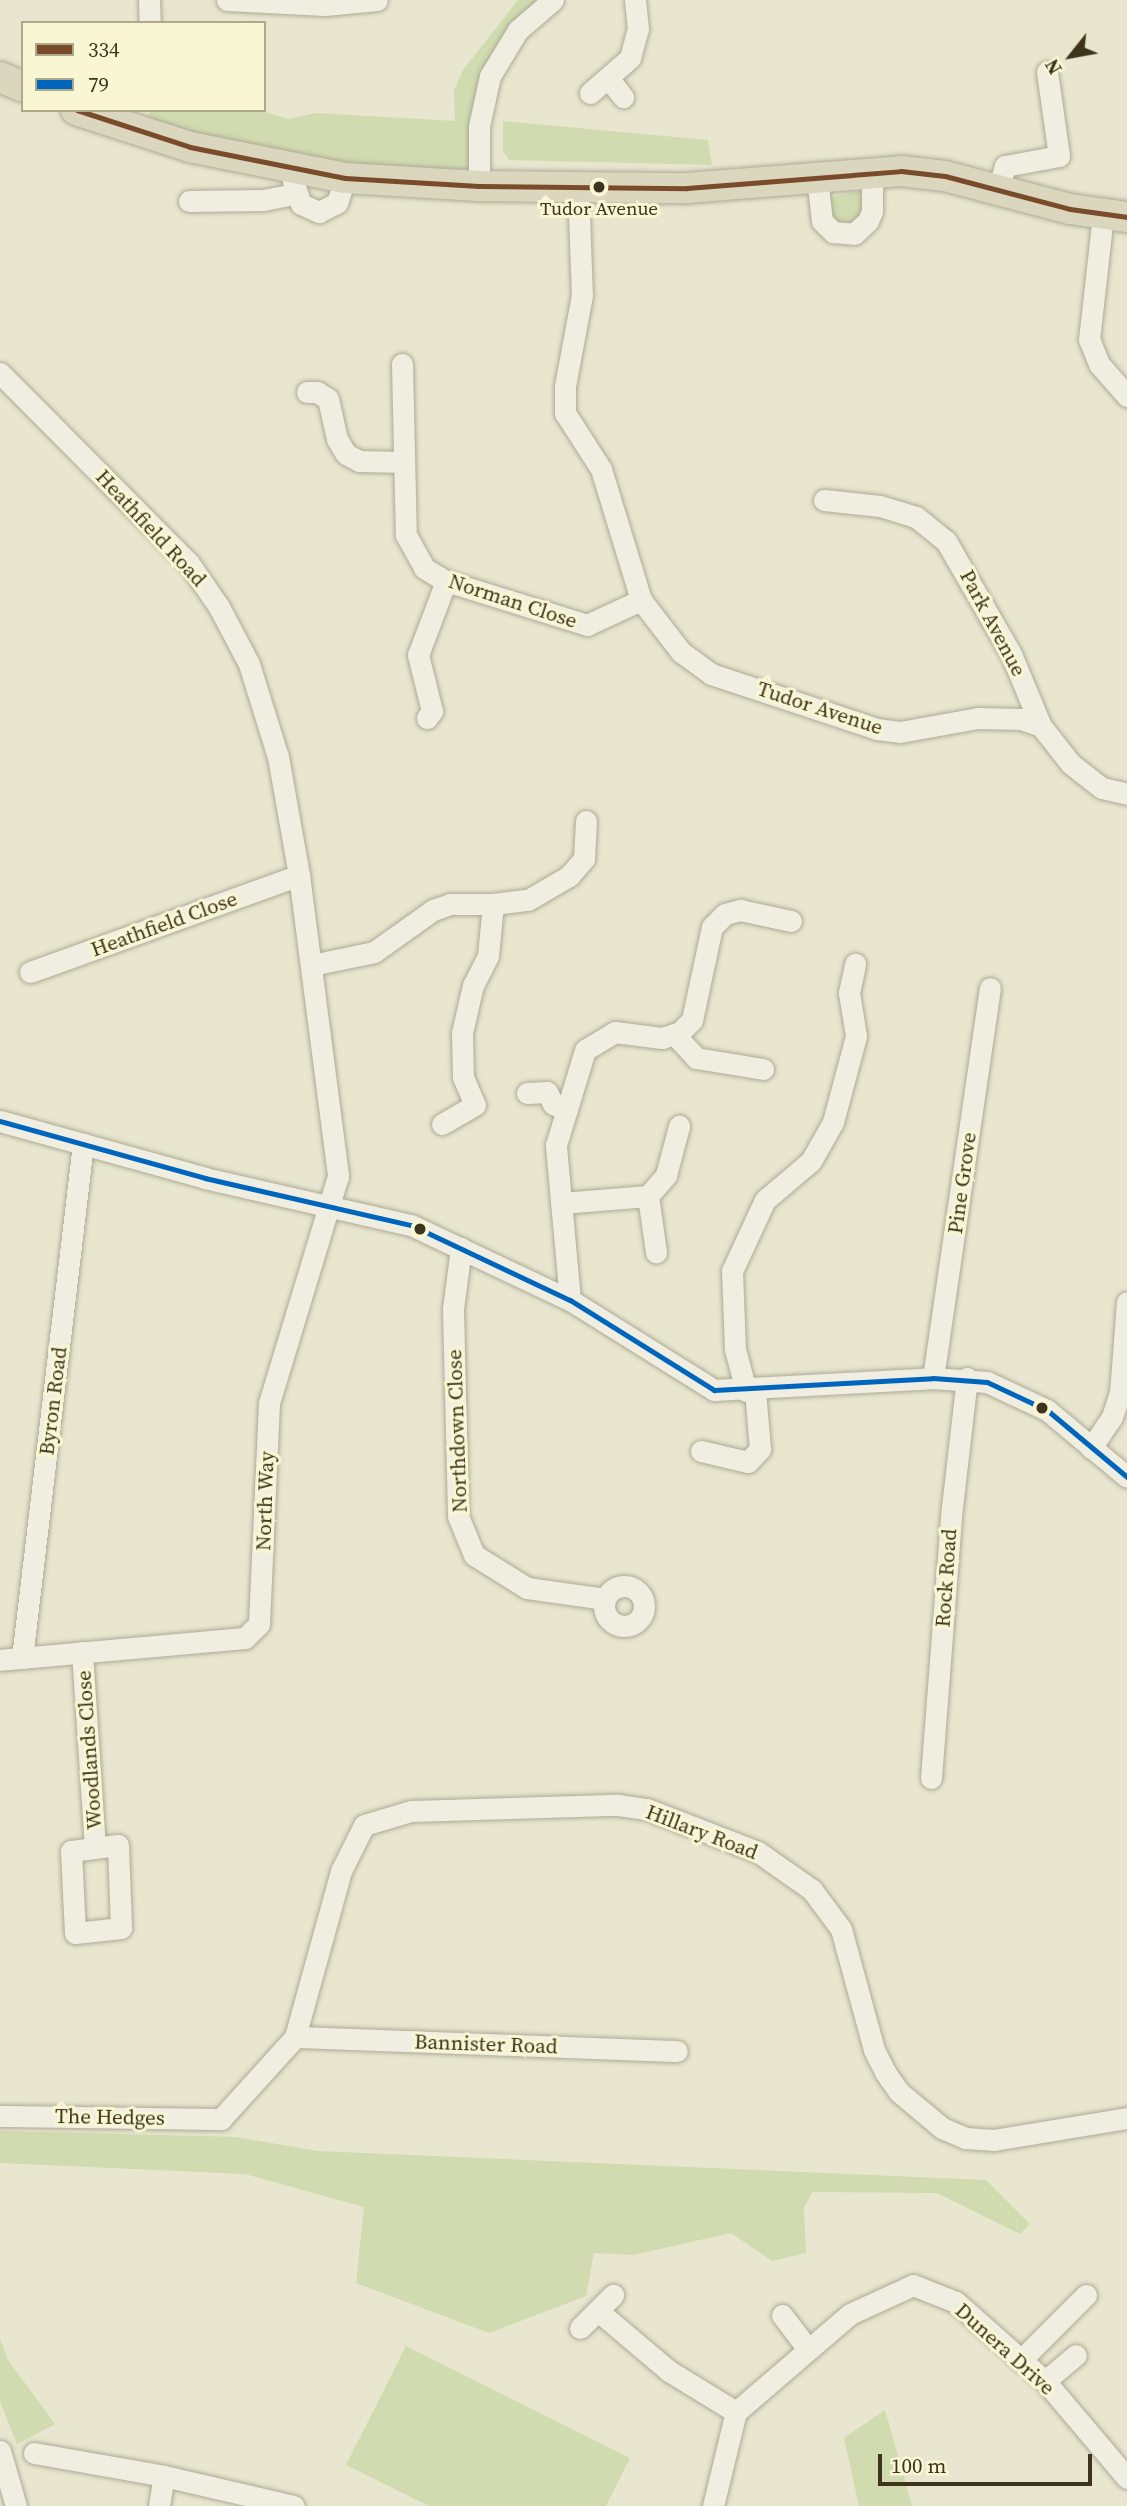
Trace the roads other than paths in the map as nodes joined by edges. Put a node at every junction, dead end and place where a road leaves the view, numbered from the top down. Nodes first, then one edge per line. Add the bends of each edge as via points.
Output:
1 (149, 0) edge
2 (227, 0) edge
3 (377, 0) edge
4 (635, 0) edge
5 (543, 3) edge
6 (150, 21) edge
7 (1046, 72) dead end
8 (0, 77) edge
9 (609, 79) junction
10 (21, 86) edge
11 (590, 93) dead end
12 (623, 97) dead end
13 (81, 112) edge
14 (872, 171) junction
15 (817, 177) junction
16 (294, 182) junction
17 (479, 186) junction
18 (578, 188) junction
19 (998, 190) junction
20 (189, 201) dead end
21 (1115, 216) edge
22 (401, 364) dead end
23 (0, 373) edge
24 (307, 391) dead end
25 (1127, 396) edge
26 (404, 462) junction
27 (824, 500) dead end
28 (446, 581) junction
29 (641, 600) junction
30 (427, 718) dead end
31 (1041, 726) junction
32 (1127, 794) edge
33 (586, 821) dead end
34 (299, 875) junction
35 (493, 904) junction
36 (791, 921) dead end
37 (855, 964) dead end
38 (312, 965) junction
39 (30, 972) dead end
40 (990, 988) dead end
41 (674, 1034) junction
42 (763, 1069) dead end
43 (527, 1093) dead end
44 (567, 1110) junction
45 (0, 1121) edge
46 (442, 1125) dead end
47 (679, 1126) dead end
48 (83, 1144) junction
49 (648, 1196) junction
50 (561, 1203) junction
51 (331, 1204) junction
52 (461, 1248) junction
53 (656, 1252) dead end
54 (570, 1300) junction
55 (1127, 1302) edge
56 (933, 1378) junction
57 (967, 1378) junction
58 (751, 1391) junction
59 (1091, 1448) junction
60 (701, 1451) dead end
61 (1127, 1477) edge
62 (605, 1599) dead end
63 (82, 1652) junction
64 (22, 1658) junction
65 (0, 1660) edge
66 (931, 1778) dead end
67 (95, 1848) dead end
68 (295, 2037) junction
69 (677, 2051) dead end
70 (0, 2116) edge
71 (1127, 2118) edge
72 (221, 2119) joint
73 (613, 2295) dead end
74 (1086, 2295) dead end
75 (597, 2311) junction
76 (782, 2315) dead end
77 (580, 2328) dead end
78 (807, 2348) junction
79 (1076, 2355) dead end
80 (1021, 2360) junction
81 (1045, 2381) junction
82 (736, 2412) junction
83 (0, 2451) edge
84 (34, 2453) dead end
85 (1125, 2472) edge
86 (164, 2476) junction
87 (16, 2506) edge
88 (159, 2506) edge
89 (294, 2506) edge
90 (713, 2506) edge

1 - 6 street
2 - 3 street via 325,5
4 - 9 street via 634,49 625,66
5 - 17 street via 512,37 490,76 480,118
7 - 19 street via 1059,156 1005,166
8 - 10 highway
9 - 11 street
9 - 12 street
13 - 16 highway
14 - 15 highway
14 - 15 street via 872,211 869,221 854,234 833,232 822,221
14 - 19 highway via 945,176
15 - 18 highway via 687,188
16 - 17 highway via 345,178
16 - 20 street via 263,200
17 - 18 highway
18 - 29 street, Tudor Avenue via 582,295 563,403 569,424 601,469
19 - 21 highway
21 - 25 street via 1089,339 1099,364
22 - 26 street, Norman Close
23 - 34 street, Heathfield Road via 188,562 219,607 263,701
24 - 26 street via 328,399 337,439 346,454 359,461
26 - 28 street, Norman Close via 409,544 424,568
27 - 31 street, Park Avenue via 880,506 916,517 946,541 1011,654
28 - 29 street, Norman Close via 587,625
28 - 30 street via 418,655 432,711
29 - 31 street, Tudor Avenue via 681,652 710,674 877,729 900,732 978,718 1021,719
31 - 32 street, Park Avenue via 1071,764 1102,788
33 - 35 street via 584,859 569,876 528,900
34 - 38 street, Heathfield Road
34 - 39 street, Heathfield Close
35 - 38 street via 450,904 433,910 374,952
35 - 46 street via 488,956 473,985 462,1033 463,1077 475,1105
36 - 41 street via 740,910 725,914 712,927 692,1020
37 - 58 street via 850,1003 856,1036 843,1095 811,1161 765,1200 732,1270 735,1349
38 - 51 street, Heathfield Road via 338,1176
40 - 56 street, Pine Grove
41 - 42 street via 696,1058
41 - 44 street via 662,1038 615,1032 585,1050
43 - 44 street via 547,1092 553,1104
44 - 50 street via 556,1145
45 - 48 street
47 - 49 street via 666,1175
48 - 51 street via 205,1178
48 - 64 street, Byron Road
49 - 50 street
49 - 53 street
50 - 54 street
51 - 52 street via 411,1225
51 - 63 street, North Way via 269,1403 259,1624 245,1638
52 - 54 street
52 - 62 street, Northdown Close via 453,1309 458,1516 474,1555 527,1588
54 - 58 street via 714,1390
55 - 59 street via 1121,1393 1112,1417
56 - 57 street
56 - 58 street
57 - 59 street via 987,1382 1047,1410
57 - 66 street, Rock Road via 951,1516
58 - 60 street via 760,1449 748,1462
59 - 61 street
63 - 64 street, North Way
63 - 67 street, Woodlands Close
64 - 65 street, North Way
68 - 69 street, Bannister Road
68 - 71 street, Hillary Road via 341,1871 364,1825 411,1811 618,1805 647,1809 758,1852 812,1890 841,1929 874,2050 885,2072 899,2092 942,2128 965,2138 994,2140
68 - 72 street, Hillary Road
70 - 72 street, The Hedges
73 - 75 street
74 - 80 street
75 - 77 street
75 - 82 street via 669,2371
76 - 78 street
78 - 80 street, Dunera Drive via 850,2314 913,2286 956,2302
78 - 82 street, Dunera Drive
79 - 81 street
80 - 81 street, Dunera Drive
81 - 85 street, Dunera Drive
82 - 90 street
83 - 87 street
84 - 86 street
86 - 88 street
86 - 89 street

